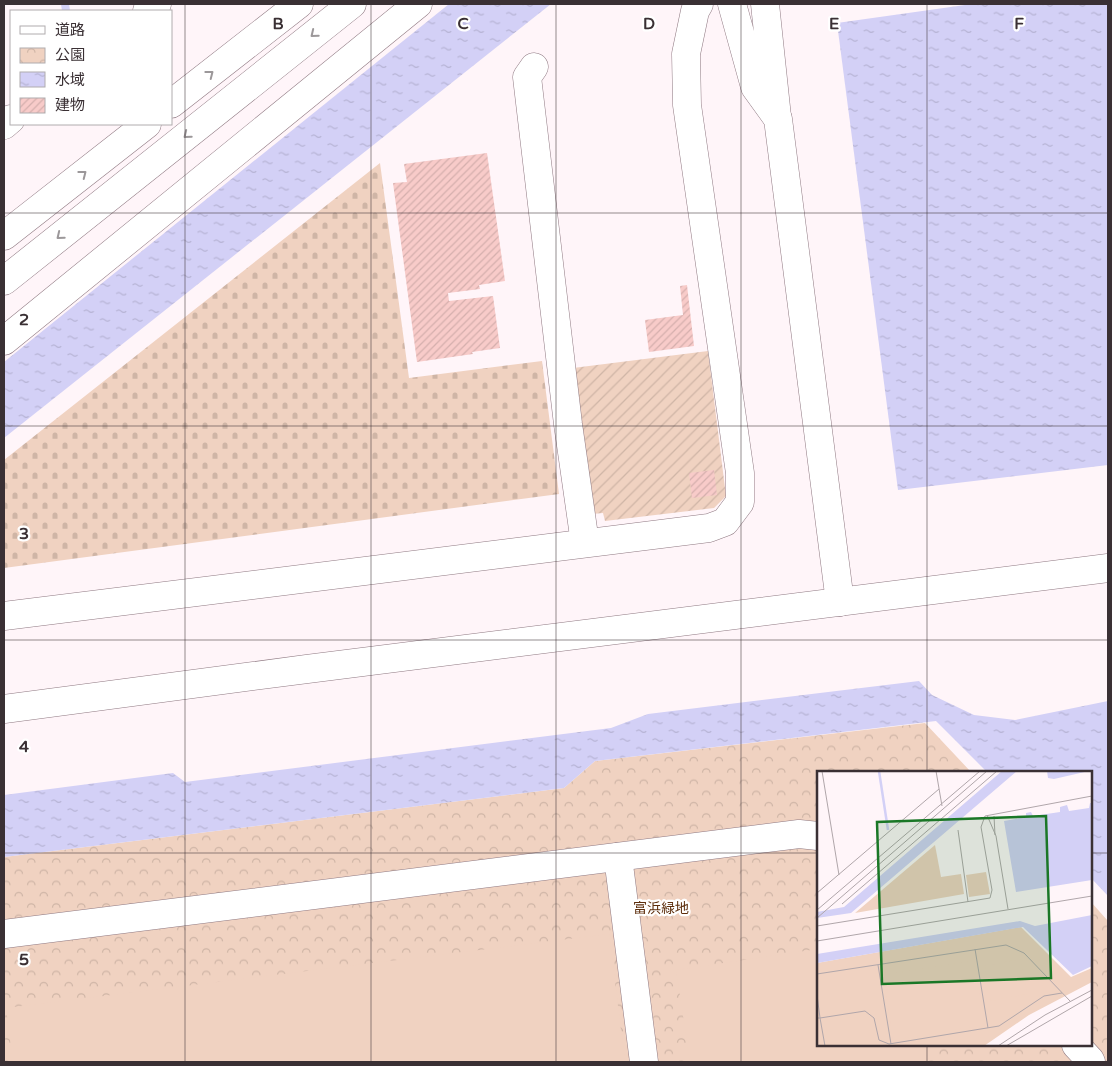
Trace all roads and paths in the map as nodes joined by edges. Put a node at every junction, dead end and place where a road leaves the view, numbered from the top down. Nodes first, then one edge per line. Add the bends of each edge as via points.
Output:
1 (299, 4) edge
2 (352, 4) edge
3 (418, 4) edge
4 (699, 4) edge
5 (732, 4) edge
6 (765, 4) edge
7 (534, 67) dead end
8 (172, 103) edge
9 (778, 119) junction
10 (146, 125) edge
11 (4, 236) edge
12 (4, 281) edge
13 (4, 341) edge
14 (585, 543) junction
15 (1108, 568) edge
16 (840, 602) junction
17 (4, 616) edge
18 (4, 710) edge
19 (817, 836) edge
20 (618, 857) junction
21 (4, 934) edge
22 (1077, 1046) edge
23 (644, 1062) edge
24 (1091, 1062) edge

8 -> 1 street
2 -> 12 street
3 - 13 street
4 - 14 street via 686,54 687,105 740,473 740,502 725,522 709,528
5 - 9 street via 755,87
6 - 9 street
7 - 14 street via 527,77
9 - 16 street
11 -> 10 street
14 - 17 street
15 - 16 street
16 - 18 street
19 - 20 street via 799,834
20 - 21 street
20 - 23 street
22 - 24 street

